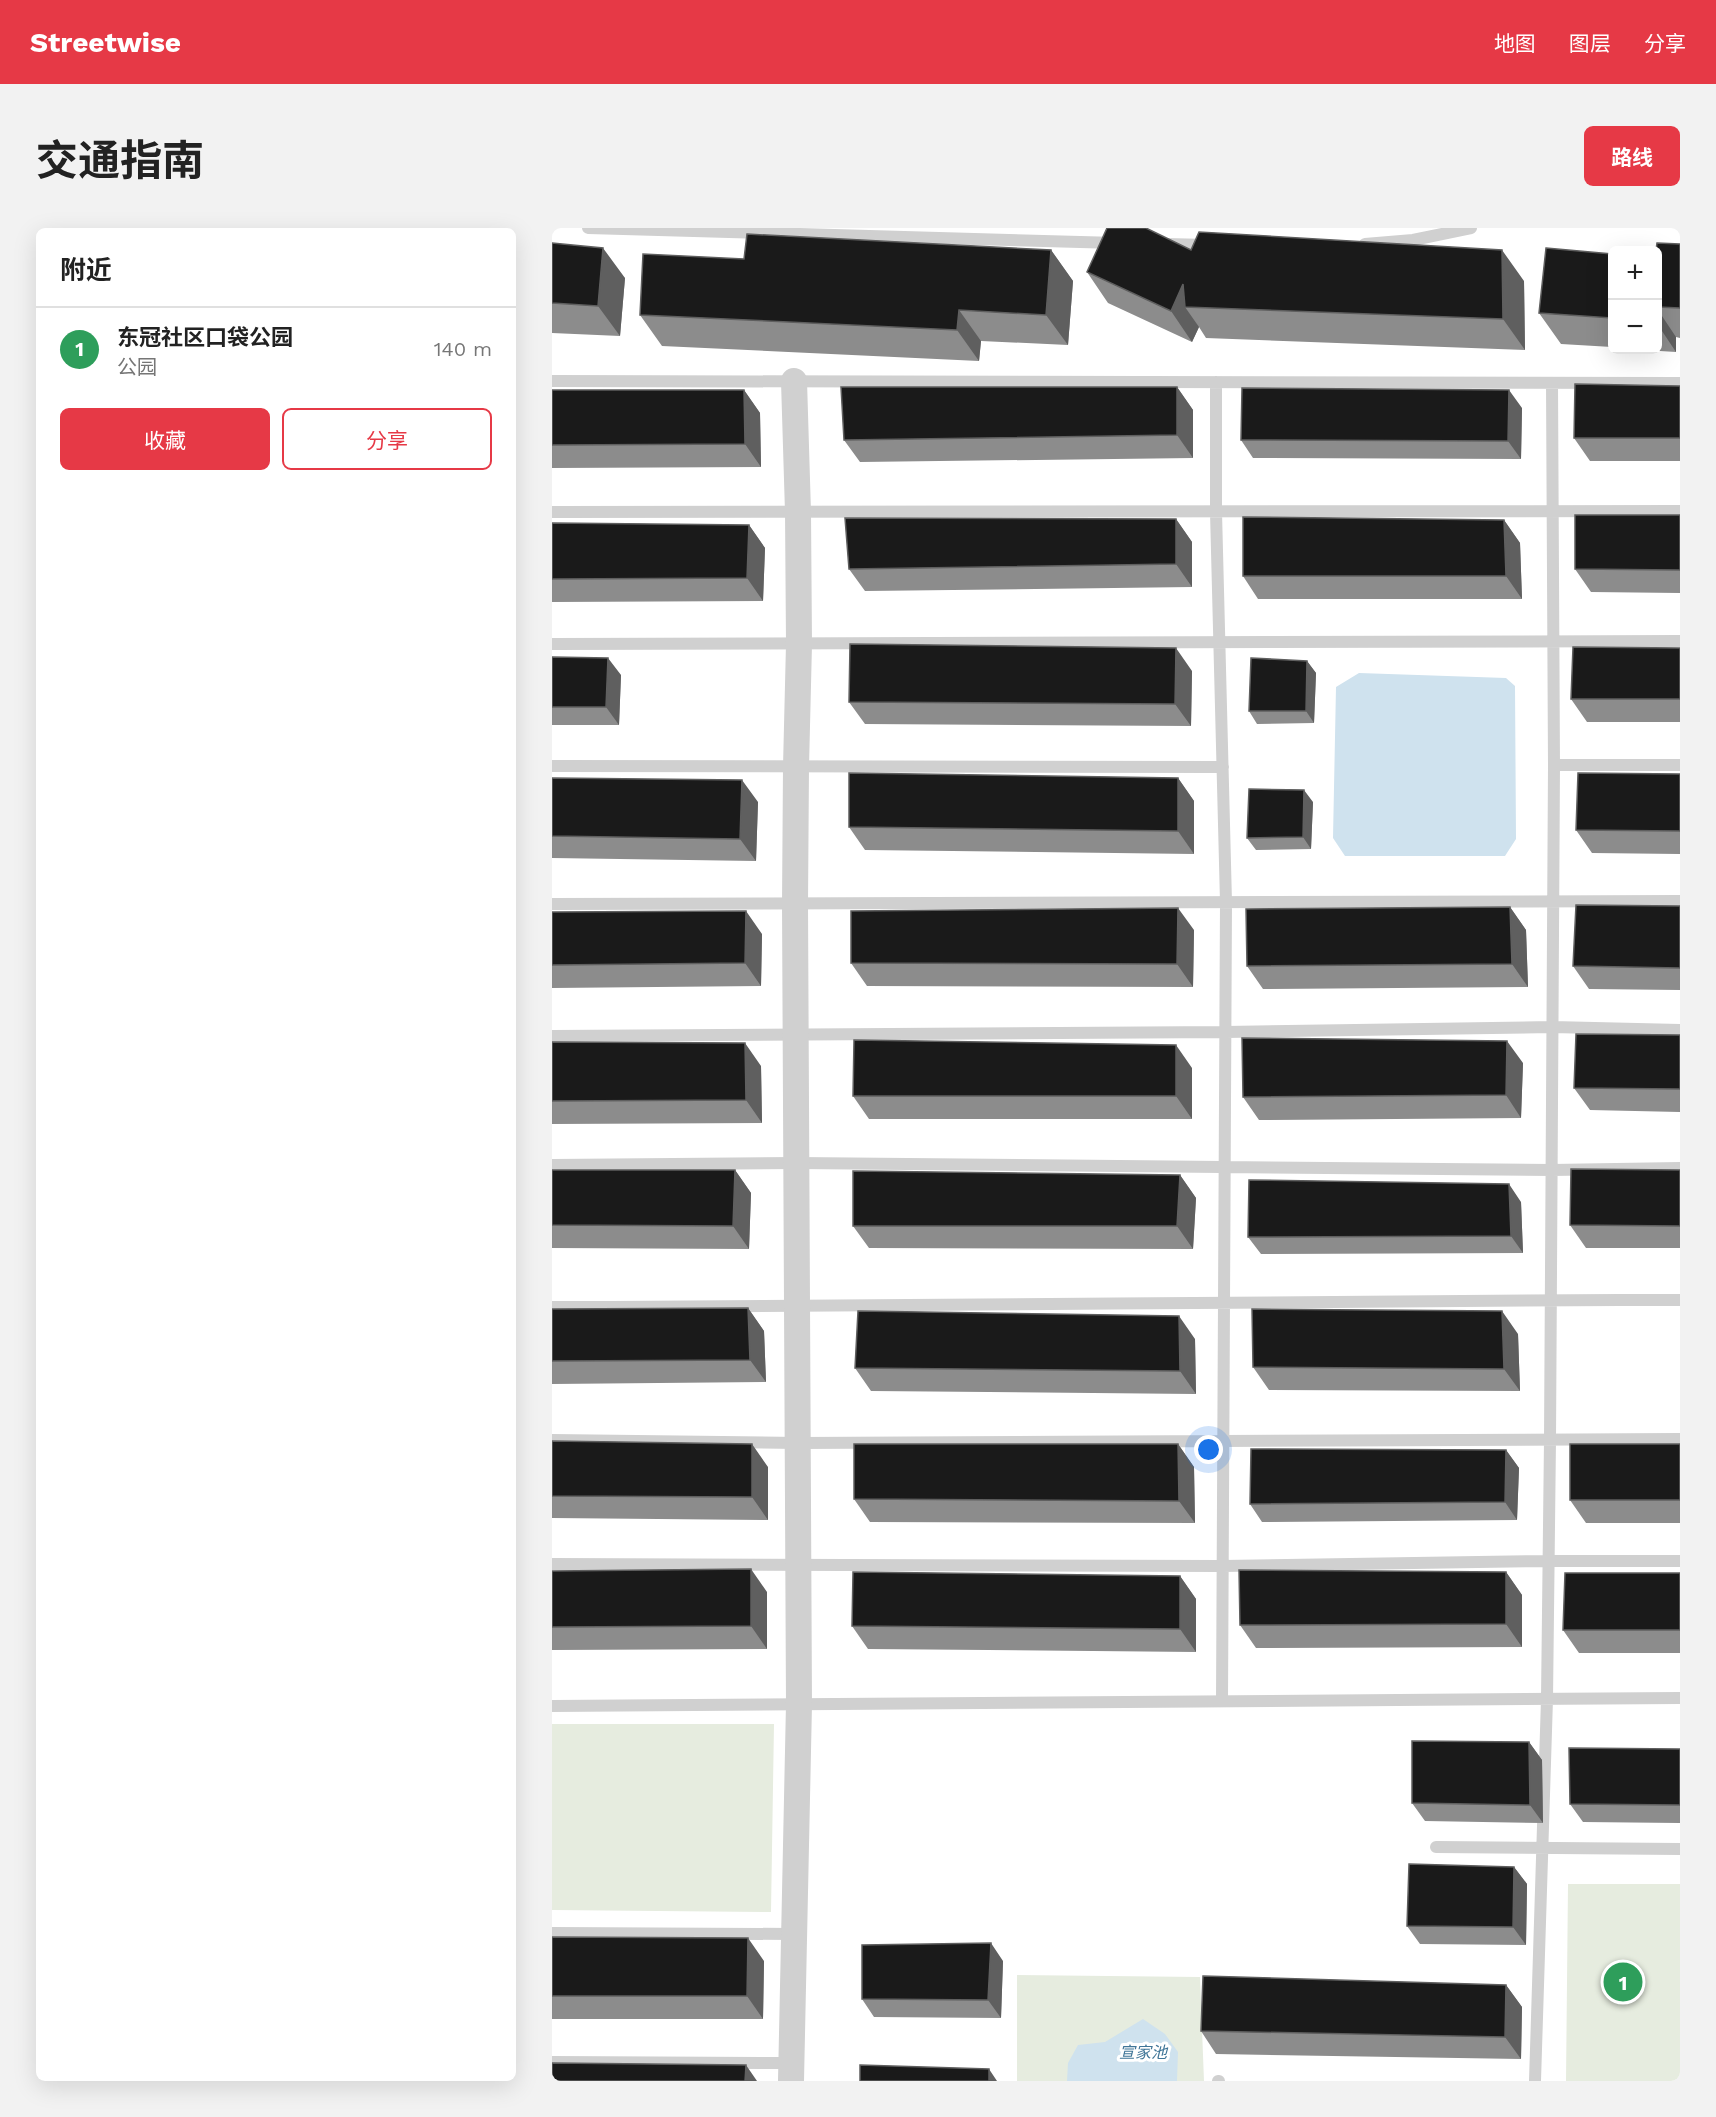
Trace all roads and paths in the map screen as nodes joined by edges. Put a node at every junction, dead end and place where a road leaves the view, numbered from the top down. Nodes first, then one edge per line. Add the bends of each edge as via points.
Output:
1 (588, 228) edge
2 (1471, 228) edge
3 (1002, 234) edge
4 (1130, 243) edge
5 (1153, 244) edge
6 (1222, 246) edge
7 (1348, 246) edge
8 (552, 381) edge
9 (794, 381) junction
10 (1216, 382) junction
11 (1552, 383) junction
12 (1680, 383) edge
13 (1680, 511) edge
14 (552, 512) edge
15 (798, 512) junction
16 (1216, 512) junction
17 (1553, 512) junction
18 (1680, 641) edge
19 (1221, 642) junction
20 (1552, 642) junction
21 (552, 644) edge
22 (799, 644) junction
23 (1554, 765) junction
24 (1680, 765) edge
25 (552, 766) edge
26 (796, 767) junction
27 (1223, 767) junction
28 (1553, 900) junction
29 (1680, 900) edge
30 (1226, 902) junction
31 (552, 904) edge
32 (795, 904) junction
33 (1552, 1027) junction
34 (1680, 1030) edge
35 (1226, 1032) junction
36 (796, 1033) junction
37 (552, 1036) edge
38 (797, 1163) junction
39 (552, 1165) edge
40 (1225, 1166) junction
41 (1680, 1168) edge
42 (1552, 1170) junction
43 (1551, 1300) junction
44 (1680, 1300) edge
45 (1224, 1301) junction
46 (552, 1307) edge
47 (797, 1308) junction
48 (1680, 1439) edge
49 (552, 1440) edge
50 (1550, 1440) junction
51 (1224, 1442) junction
52 (798, 1443) junction
53 (1548, 1561) junction
54 (1680, 1561) edge
55 (552, 1564) edge
56 (799, 1565) junction
57 (1223, 1566) junction
58 (1680, 1698) edge
59 (1547, 1699) junction
60 (1222, 1701) junction
61 (799, 1704) junction
62 (552, 1706) edge
63 (1436, 1848) dead end
64 (1542, 1848) junction
65 (1680, 1849) edge
66 (552, 1933) edge
67 (794, 1934) junction
68 (552, 2062) edge
69 (791, 2072) edge
70 (1535, 2081) edge

1 - 3 lane
2 - 7 lane via 1413,240
3 - 4 lane
5 - 6 lane
8 - 9 lane
9 - 10 lane
9 - 15 street
10 - 11 lane
10 - 16 lane
11 - 12 lane
11 - 17 lane
13 - 17 lane
14 - 15 lane
15 - 16 lane
15 - 22 street
16 - 17 lane
16 - 19 lane
17 - 20 lane
18 - 20 lane
19 - 20 lane
19 - 22 lane
19 - 27 lane
20 - 23 lane
21 - 22 lane
22 - 26 street
23 - 24 lane
23 - 28 lane
25 - 26 lane
26 - 27 lane
26 - 32 street
27 - 30 lane
28 - 29 lane
28 - 30 lane
28 - 33 lane
30 - 32 lane
30 - 35 lane
31 - 32 lane
32 - 36 street
33 - 34 lane
33 - 35 lane
33 - 42 lane
35 - 36 lane
35 - 40 lane
36 - 37 lane
36 - 38 street
38 - 39 lane
38 - 40 lane
38 - 47 street
40 - 42 lane
40 - 45 lane
41 - 42 lane
42 - 43 lane
43 - 44 lane
43 - 45 lane
43 - 50 lane
45 - 47 lane
45 - 51 lane
46 - 47 lane
47 - 52 street
48 - 50 lane
49 - 52 lane
50 - 51 lane
50 - 53 lane
51 - 52 lane
51 - 57 lane
52 - 56 street
53 - 54 lane
53 - 57 lane
53 - 59 lane
55 - 56 lane
56 - 57 lane
56 - 61 street
57 - 60 lane
58 - 59 lane
59 - 60 lane
59 - 64 lane
60 - 61 lane
61 - 62 lane
61 - 67 street
63 - 64 lane
64 - 65 lane
64 - 70 lane
66 - 67 lane
67 - 69 street
68 - 69 lane

